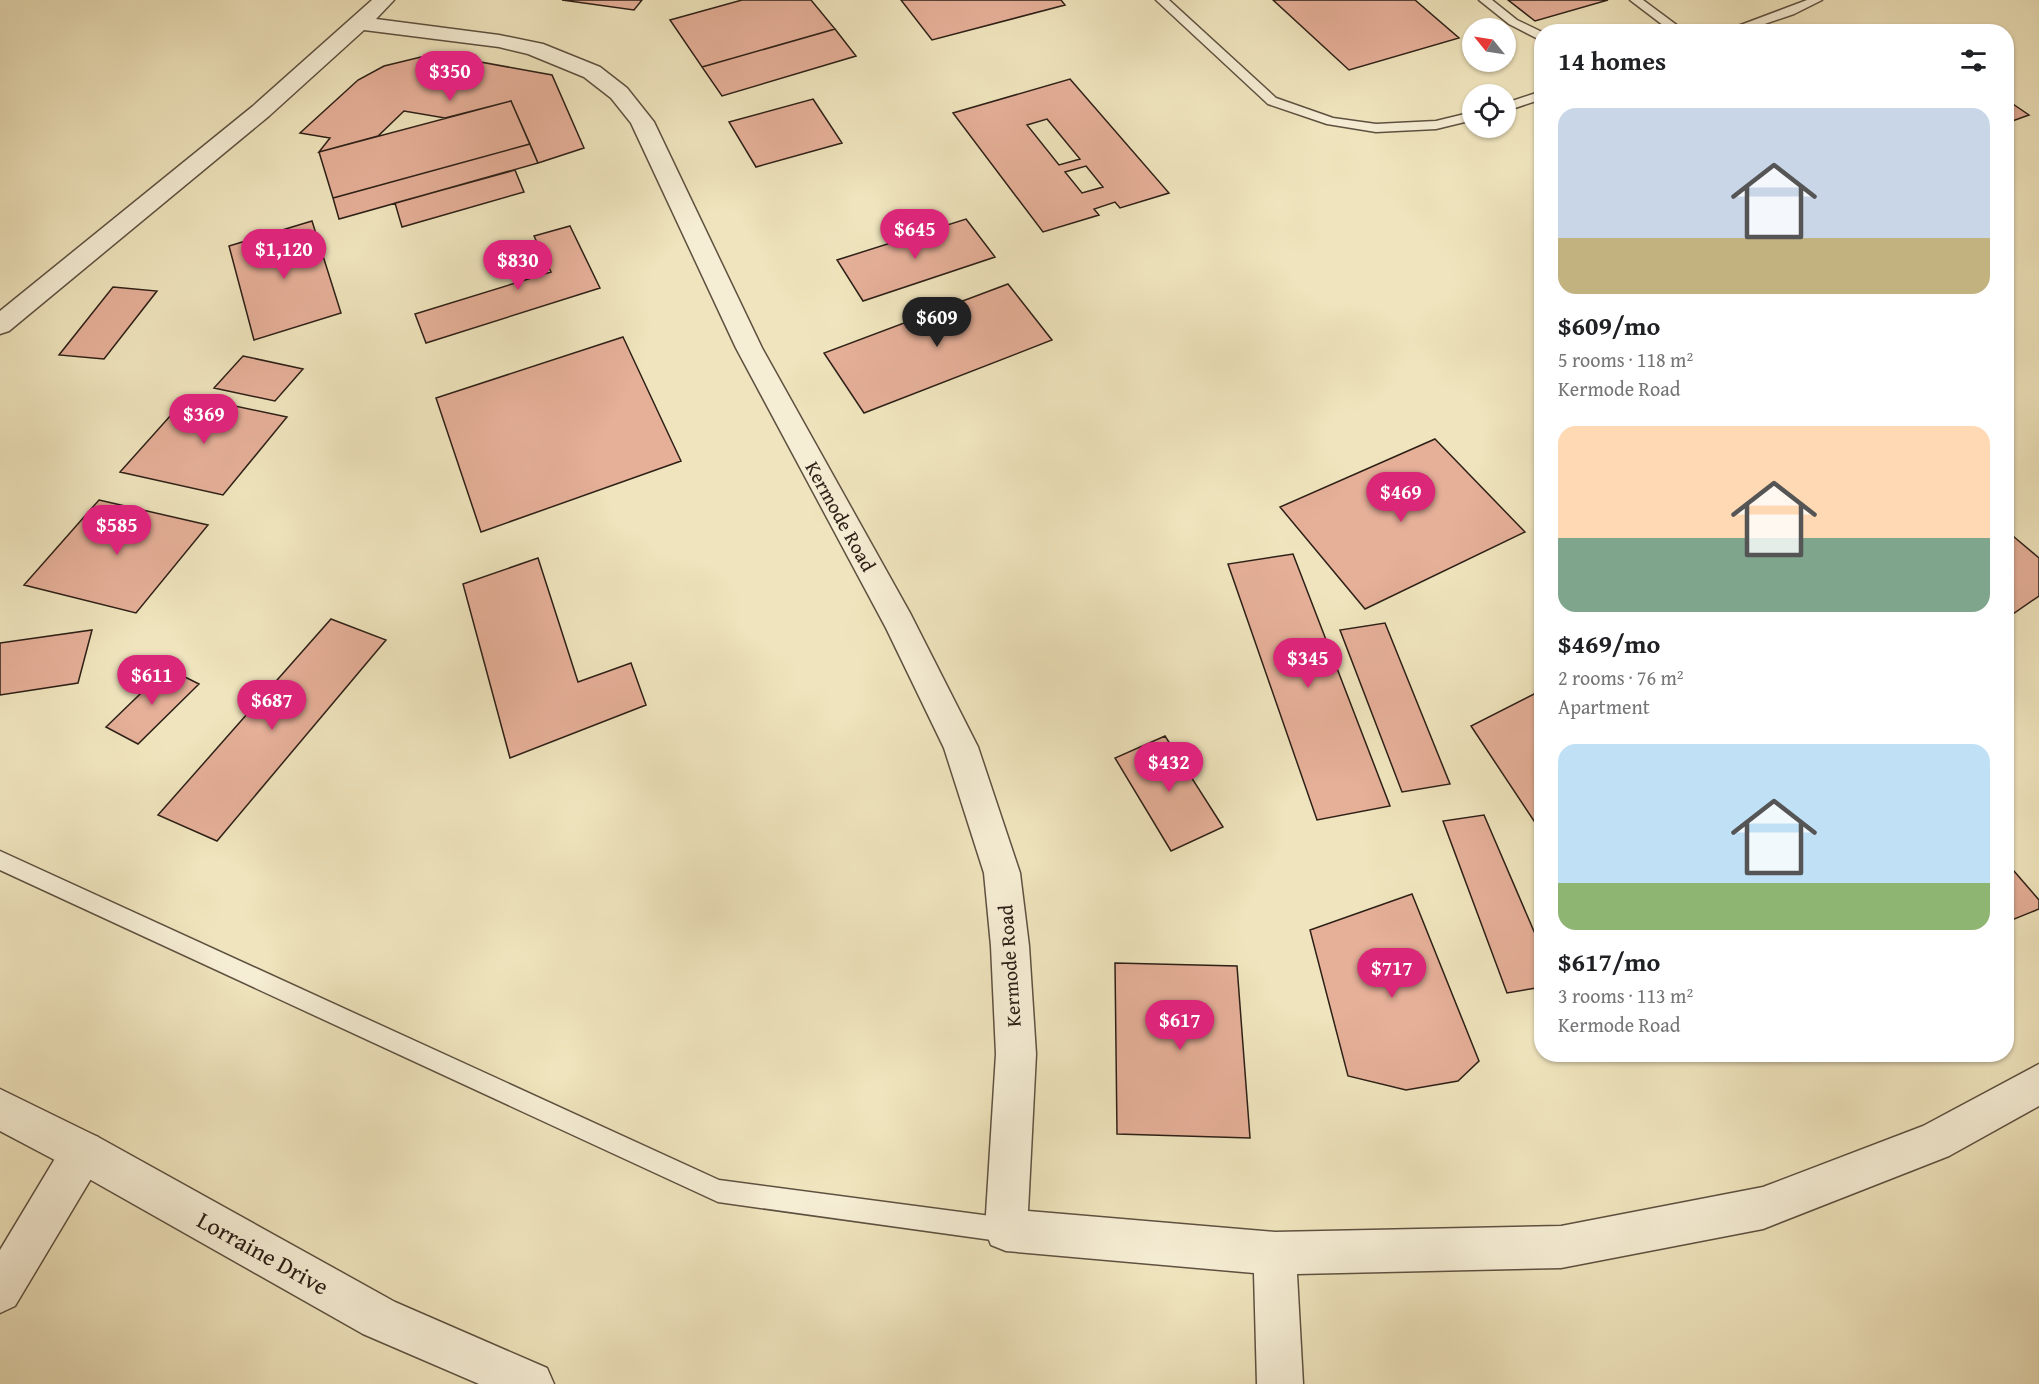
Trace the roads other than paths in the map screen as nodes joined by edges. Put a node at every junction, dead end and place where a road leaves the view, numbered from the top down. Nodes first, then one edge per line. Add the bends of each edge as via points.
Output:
1 (384, 0) edge
2 (1162, 0) edge
3 (1485, 0) edge
4 (1636, 0) edge
5 (1816, 0) edge
6 (361, 23) junction
7 (1669, 24) edge
8 (1753, 24) edge
9 (1534, 32) edge
10 (1534, 98) edge
11 (1516, 104) edge
12 (1462, 119) edge
13 (0, 325) edge
14 (0, 860) edge
15 (2039, 1084) edge
16 (0, 1109) edge
17 (83, 1152) junction
18 (1006, 1230) junction
19 (1275, 1253) junction
20 (0, 1291) edge
21 (531, 1384) edge
22 (1280, 1384) edge

1 - 6 street
2 - 12 lane via 1272,101 1331,121 1376,128 1436,125
3 - 9 lane via 1513,22
4 - 7 lane
5 - 8 lane
6 - 13 street via 261,111
6 - 18 street, Kermode Road via 534,49 592,72 619,93 642,122 749,348 899,622 961,747 1002,873 1010,946 1016,1054
10 - 11 lane
14 - 18 lane via 718,1191
15 - 19 street via 1935,1142 1763,1208 1561,1247
16 - 17 street, Lorraine Drive
17 - 20 street
17 - 21 street, Lorraine Drive via 379,1318
18 - 19 street
19 - 22 street

